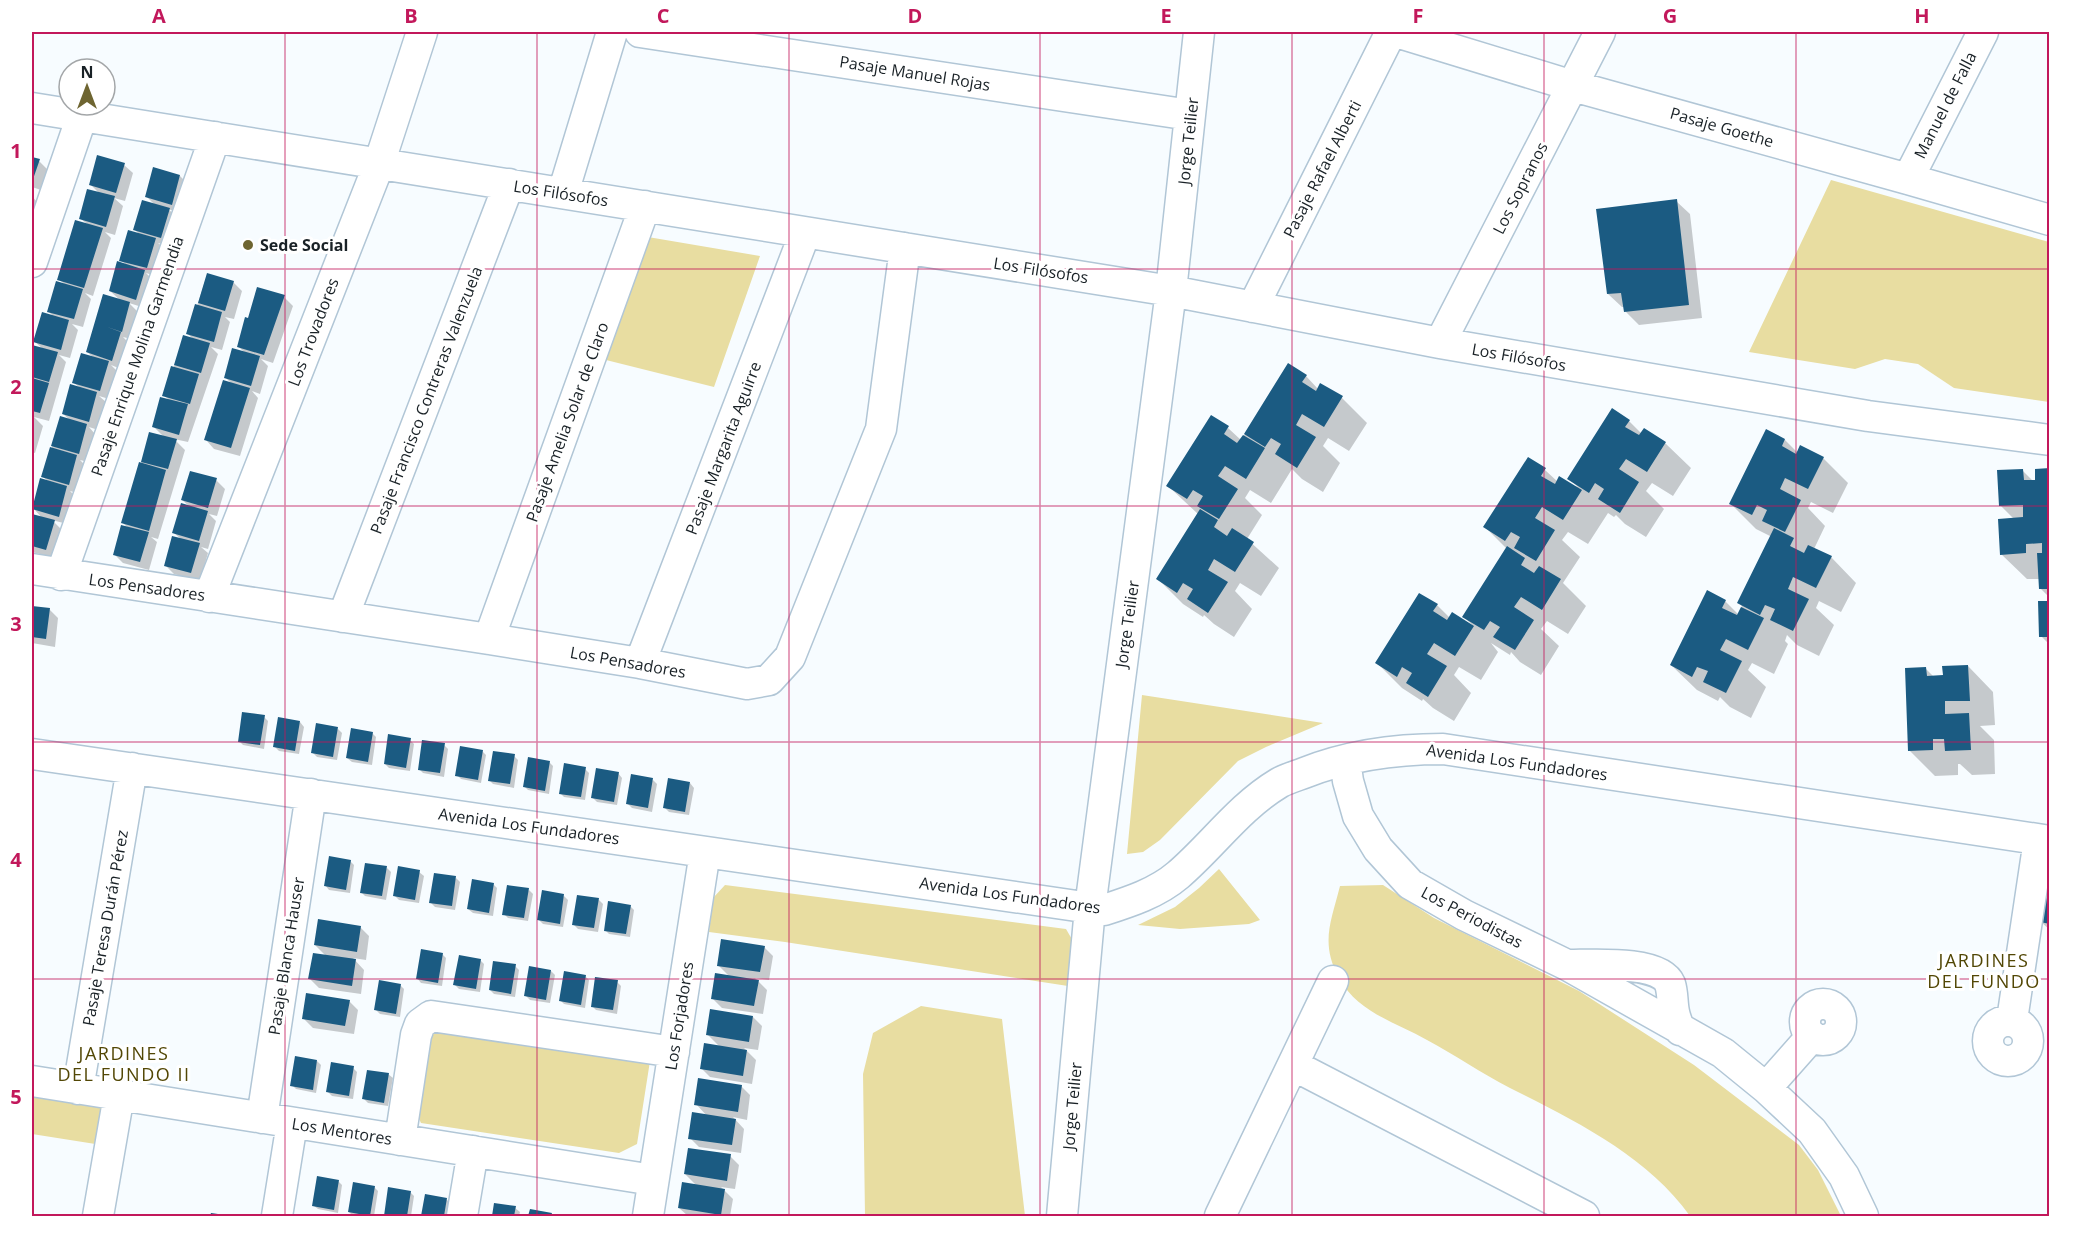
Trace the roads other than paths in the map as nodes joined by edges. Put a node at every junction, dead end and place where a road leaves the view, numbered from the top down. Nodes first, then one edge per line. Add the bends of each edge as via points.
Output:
1 (422, 32) edge
2 (612, 32) edge
3 (640, 32) edge
4 (1199, 32) edge
5 (1392, 32) edge
6 (1396, 32) edge
7 (1600, 32) edge
8 (1983, 32) edge
9 (1573, 86) junction
10 (32, 108) edge
11 (57, 112) edge
12 (1190, 115) junction
13 (82, 117) edge
14 (88, 117) edge
15 (215, 137) junction
16 (379, 164) junction
17 (1908, 179) junction
18 (509, 184) junction
19 (563, 193) junction
20 (645, 206) junction
21 (2049, 220) edge
22 (805, 233) junction
23 (905, 248) junction
24 (32, 262) edge
25 (1171, 291) junction
26 (1253, 307) junction
27 (1440, 344) junction
28 (2049, 440) edge
29 (32, 570) edge
30 (61, 575) junction
31 (209, 597) junction
32 (343, 617) junction
33 (489, 639) junction
34 (640, 663) junction
35 (32, 754) edge
36 (1345, 760) junction
37 (132, 768) junction
38 (311, 794) junction
39 (2044, 840) edge
40 (705, 852) junction
41 (1090, 908) junction
42 (1567, 965) junction
43 (1333, 981) dead end
44 (2012, 1020) dead end
45 (1680, 1030) junction
46 (1812, 1036) dead end
47 (674, 1052) junction
48 (1293, 1065) junction
49 (32, 1081) edge
50 (1766, 1088) junction
51 (78, 1089) junction
52 (119, 1095) junction
53 (262, 1118) junction
54 (292, 1123) junction
55 (400, 1140) junction
56 (473, 1151) junction
57 (652, 1180) junction
58 (98, 1216) edge
59 (277, 1216) edge
60 (462, 1216) edge
61 (648, 1216) edge
62 (1062, 1216) edge
63 (1220, 1216) edge
64 (1584, 1216) edge
65 (1863, 1216) edge

1 - 16 street, Los Trovadores
2 - 19 street
3 - 12 street, Pasaje Manuel Rojas
4 - 12 street, Jorge Teilier
5 - 26 street, Pasaje Rafael Alberti
6 - 9 street, Pasaje Goethe
7 - 9 street, Los Sopranos
8 - 17 street, Manuel de Falla
9 - 17 street, Pasaje Goethe
9 - 27 street, Los Sopranos
10 - 11 street, Los Filósofos
12 - 25 street, Jorge Teilier
13 - 24 street
14 - 15 street, Los Filósofos
15 - 16 street, Los Filósofos
15 - 30 street, Pasaje Enrique Molina Garmendia
16 - 18 street, Los Filósofos
16 - 31 street, Los Trovadores
17 - 21 street, Pasaje Goethe
18 - 19 street, Los Filósofos
18 - 32 street, Pasaje Francisco Contreras Valenzuela
19 - 20 street, Los Filósofos
20 - 22 street, Los Filósofos
20 - 33 street, Pasaje Amelia Solar de Claro
22 - 23 street, Los Filósofos
22 - 34 street, Pasaje Margarita Aguirre
23 - 25 street, Los Filósofos
23 - 34 street, Los Pensadores via 882,429 790,657 769,680 747,684
25 - 26 street, Los Filósofos
25 - 41 street, Jorge Teilier
26 - 27 street, Los Filósofos
27 - 28 street, Los Filósofos via 1868,416
29 - 30 street, Los Pensadores
30 - 31 street, Los Pensadores
31 - 32 street, Los Pensadores
32 - 33 street, Los Pensadores
33 - 34 street, Los Pensadores
35 - 37 street, Avenida Los Fundadores
36 - 39 street, Avenida Los Fundadores via 1406,749 1443,749
36 - 41 street, Avenida Los Fundadores via 1279,783 1241,812 1176,877 1141,898 1104,910
36 - 42 street, Los Periodistas via 1359,816 1378,849 1410,884
37 - 38 street, Avenida Los Fundadores
37 - 51 street, Pasaje Teresa Durán Pérez
38 - 40 street, Avenida Los Fundadores
38 - 53 street, Pasaje Blanca Hauser
39 - 44 street
40 - 41 street, Avenida Los Fundadores
40 - 47 street, Los Forjadores
41 - 62 street, Jorge Teilier
42 - 45 street, Los Periodistas
42 - 45 street, Los Periodistas via 1618,966 1663,975 1669,983
43 - 48 street
45 - 50 street, Los Periodistas via 1723,1053
46 - 50 street
47 - 55 street via 431,1016 420,1024 416,1035
47 - 57 street, Los Forjadores
48 - 63 street
48 - 64 street
49 - 51 street, Los Mentores
50 - 65 street, Los Periodistas via 1812,1131 1844,1176
51 - 52 street, Los Mentores
52 - 53 street, Los Mentores
52 - 58 street
53 - 54 street, Los Mentores
54 - 55 street, Los Mentores
54 - 59 street
55 - 56 street, Los Mentores
56 - 57 street, Los Mentores
56 - 60 street
57 - 61 street, Los Forjadores

